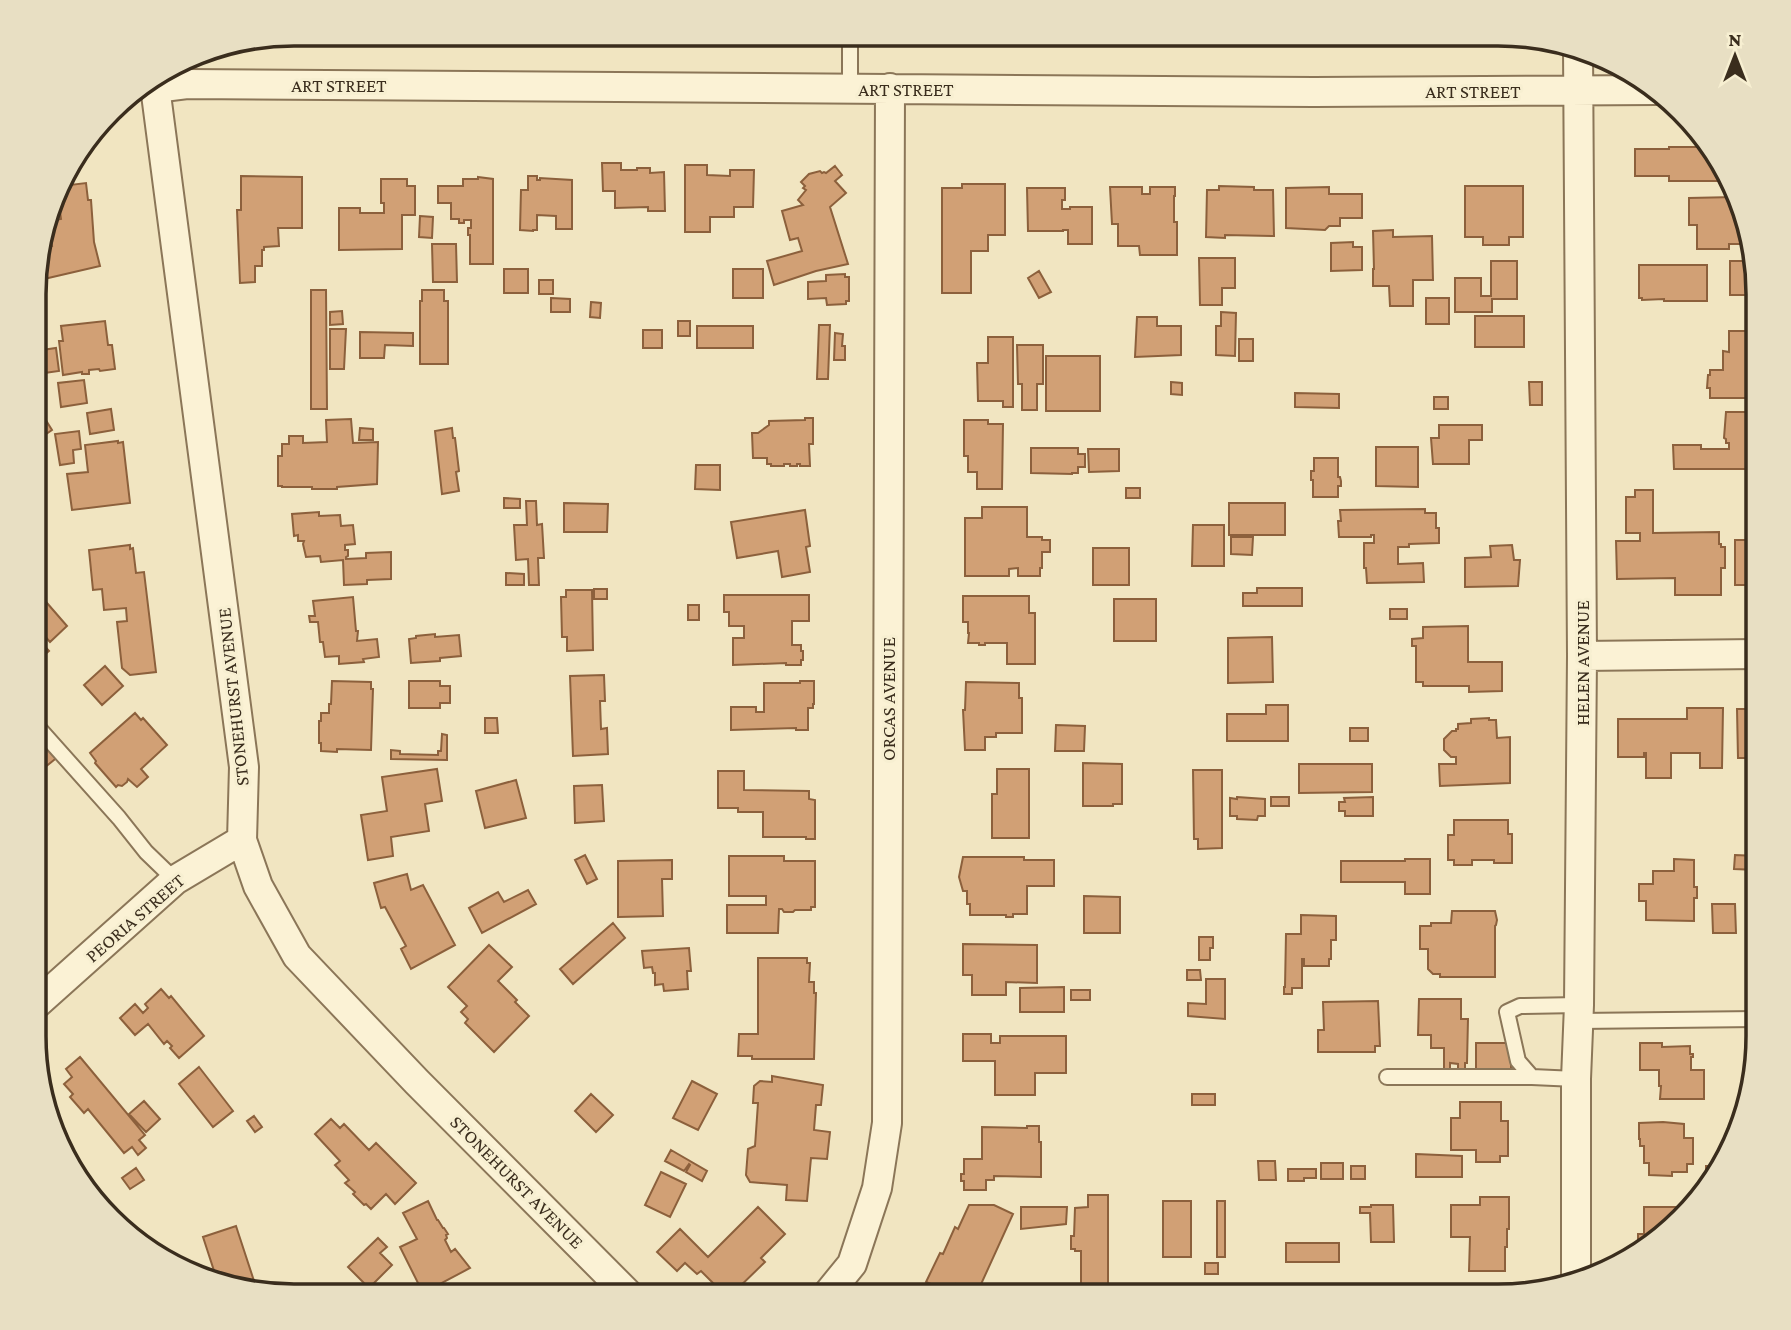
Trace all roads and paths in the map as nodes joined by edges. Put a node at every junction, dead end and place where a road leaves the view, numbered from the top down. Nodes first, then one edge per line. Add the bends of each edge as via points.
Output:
1 (850, 46) edge
2 (1578, 59) edge
3 (161, 84) edge
4 (155, 87) edge
5 (850, 89) junction
6 (890, 89) junction
7 (1577, 90) junction
8 (1639, 90) edge
9 (1746, 654) edge
10 (1582, 656) junction
11 (46, 737) edge
12 (242, 840) junction
13 (174, 880) junction
14 (46, 995) edge
15 (1579, 1013) junction
16 (1745, 1019) edge
17 (1387, 1077) dead end
18 (1532, 1077) junction
19 (1576, 1079) junction
20 (1576, 1271) edge
21 (618, 1284) edge
22 (836, 1284) edge

1 - 5 lane
2 - 7 street, HELEN AVENUE
3 - 5 street, ART STREET
4 - 12 street, STONEHURST AVENUE via 244,767
5 - 6 street, ART STREET
6 - 7 street, ART STREET
6 - 22 street, ORCAS AVENUE via 887,1123 877,1188 852,1265
7 - 8 street, ART STREET
7 - 10 street, HELEN AVENUE
9 - 10 street
10 - 15 street, HELEN AVENUE
11 - 13 lane
12 - 13 street, PEORIA STREET
12 - 21 street, STONEHURST AVENUE via 258,886 297,956
13 - 14 street, PEORIA STREET
15 - 16 lane
15 - 18 lane via 1520,1006 1507,1012 1518,1061
15 - 19 street, HELEN AVENUE
17 - 18 lane
18 - 19 lane
19 - 20 street, HELEN AVENUE

